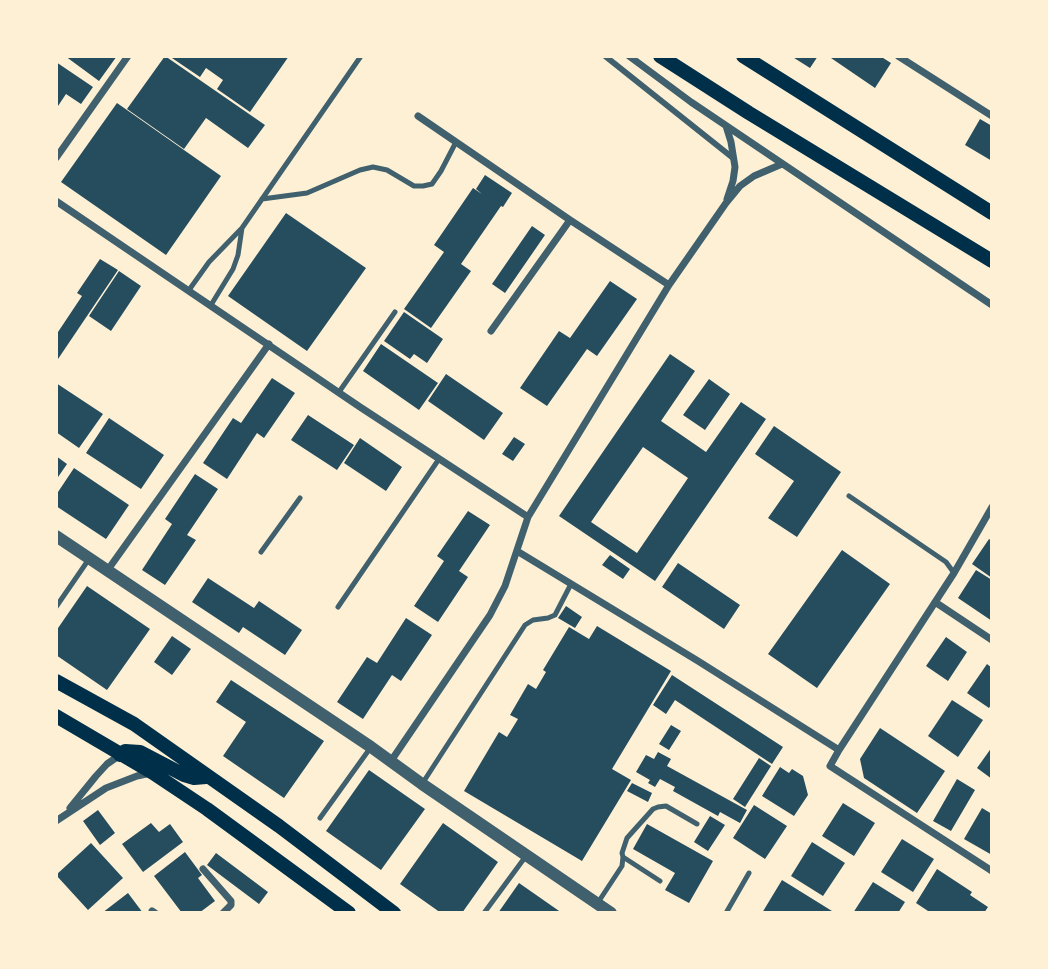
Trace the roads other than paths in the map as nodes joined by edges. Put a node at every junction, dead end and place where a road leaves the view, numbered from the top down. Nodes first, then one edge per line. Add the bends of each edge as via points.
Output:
1 (128, 56) edge
2 (361, 56) edge
3 (605, 56) edge
4 (629, 56) edge
5 (660, 56) edge
6 (743, 56) edge
7 (898, 56) edge
8 (418, 116) dead end
9 (992, 116) edge
10 (725, 124) junction
11 (456, 142) junction
12 (56, 158) edge
13 (733, 158) junction
14 (782, 164) junction
15 (262, 199) junction
16 (56, 201) edge
17 (726, 203) junction
18 (992, 213) edge
19 (570, 220) junction
20 (242, 228) junction
21 (992, 261) edge
22 (669, 285) junction
23 (189, 290) junction
24 (992, 304) edge
25 (211, 305) junction
26 (395, 312) dead end
27 (491, 331) dead end
28 (270, 344) junction
29 (339, 392) junction
30 (439, 458) junction
31 (849, 496) dead end
32 (300, 498) dead end
33 (992, 507) edge
34 (528, 517) junction
35 (56, 536) edge
36 (517, 551) junction
37 (261, 552) dead end
38 (89, 559) junction
39 (107, 571) junction
40 (954, 573) junction
41 (571, 584) junction
42 (935, 602) junction
43 (56, 607) edge
44 (338, 607) dead end
45 (992, 640) edge
46 (56, 681) edge
47 (56, 716) edge
48 (372, 747) junction
49 (839, 750) junction
50 (120, 755) junction
51 (391, 761) junction
52 (153, 773) junction
53 (208, 777) junction
54 (422, 784) junction
55 (65, 814) junction
56 (320, 818) dead end
57 (56, 821) edge
58 (697, 824) dead end
59 (527, 855) junction
60 (623, 857) junction
61 (203, 869) dead end
62 (992, 871) edge
63 (749, 873) dead end
64 (660, 881) dead end
65 (597, 904) junction
66 (223, 913) edge
67 (349, 913) edge
68 (394, 913) edge
69 (484, 913) edge
70 (611, 913) edge
71 (726, 913) edge

1 - 12 street
2 - 15 lane
3 - 13 street
4 - 10 street
5 - 21 main road
6 - 18 main road
7 - 9 street
8 - 11 street
10 - 13 street
10 - 14 street
11 - 15 lane via 432,184 414,186 373,167 307,194
11 - 19 street
13 - 17 street via 733,181
14 - 17 street via 748,179
14 - 24 street
15 - 20 lane
16 - 23 street
17 - 22 street
19 - 22 street
19 - 27 street
20 - 23 lane
20 - 25 lane via 233,269
22 - 34 street
23 - 25 street
25 - 28 street
26 - 29 lane
28 - 29 street
28 - 39 street
29 - 30 street
30 - 34 street
30 - 44 lane
31 - 40 lane via 946,562
32 - 37 lane
33 - 40 street
34 - 36 street
35 - 38 street
36 - 41 street
36 - 51 street via 490,615
38 - 39 street
38 - 43 lane
39 - 48 street
40 - 42 street
41 - 49 street
41 - 54 lane via 555,615 525,625
42 - 45 street
42 - 49 street
46 - 53 main road via 134,724
47 - 50 main road
48 - 51 street
48 - 56 lane
49 - 62 street via 830,766
50 - 52 main road
50 - 53 main road via 139,752 184,775
50 - 55 street
51 - 54 street
52 - 55 street via 106,788
52 - 67 main road
53 - 68 main road
54 - 59 street
55 - 57 street
58 - 60 lane via 666,806 658,807 627,838
59 - 65 street
59 - 69 lane
60 - 64 lane
60 - 65 lane
61 - 66 street via 231,901
63 - 71 lane
65 - 70 street

